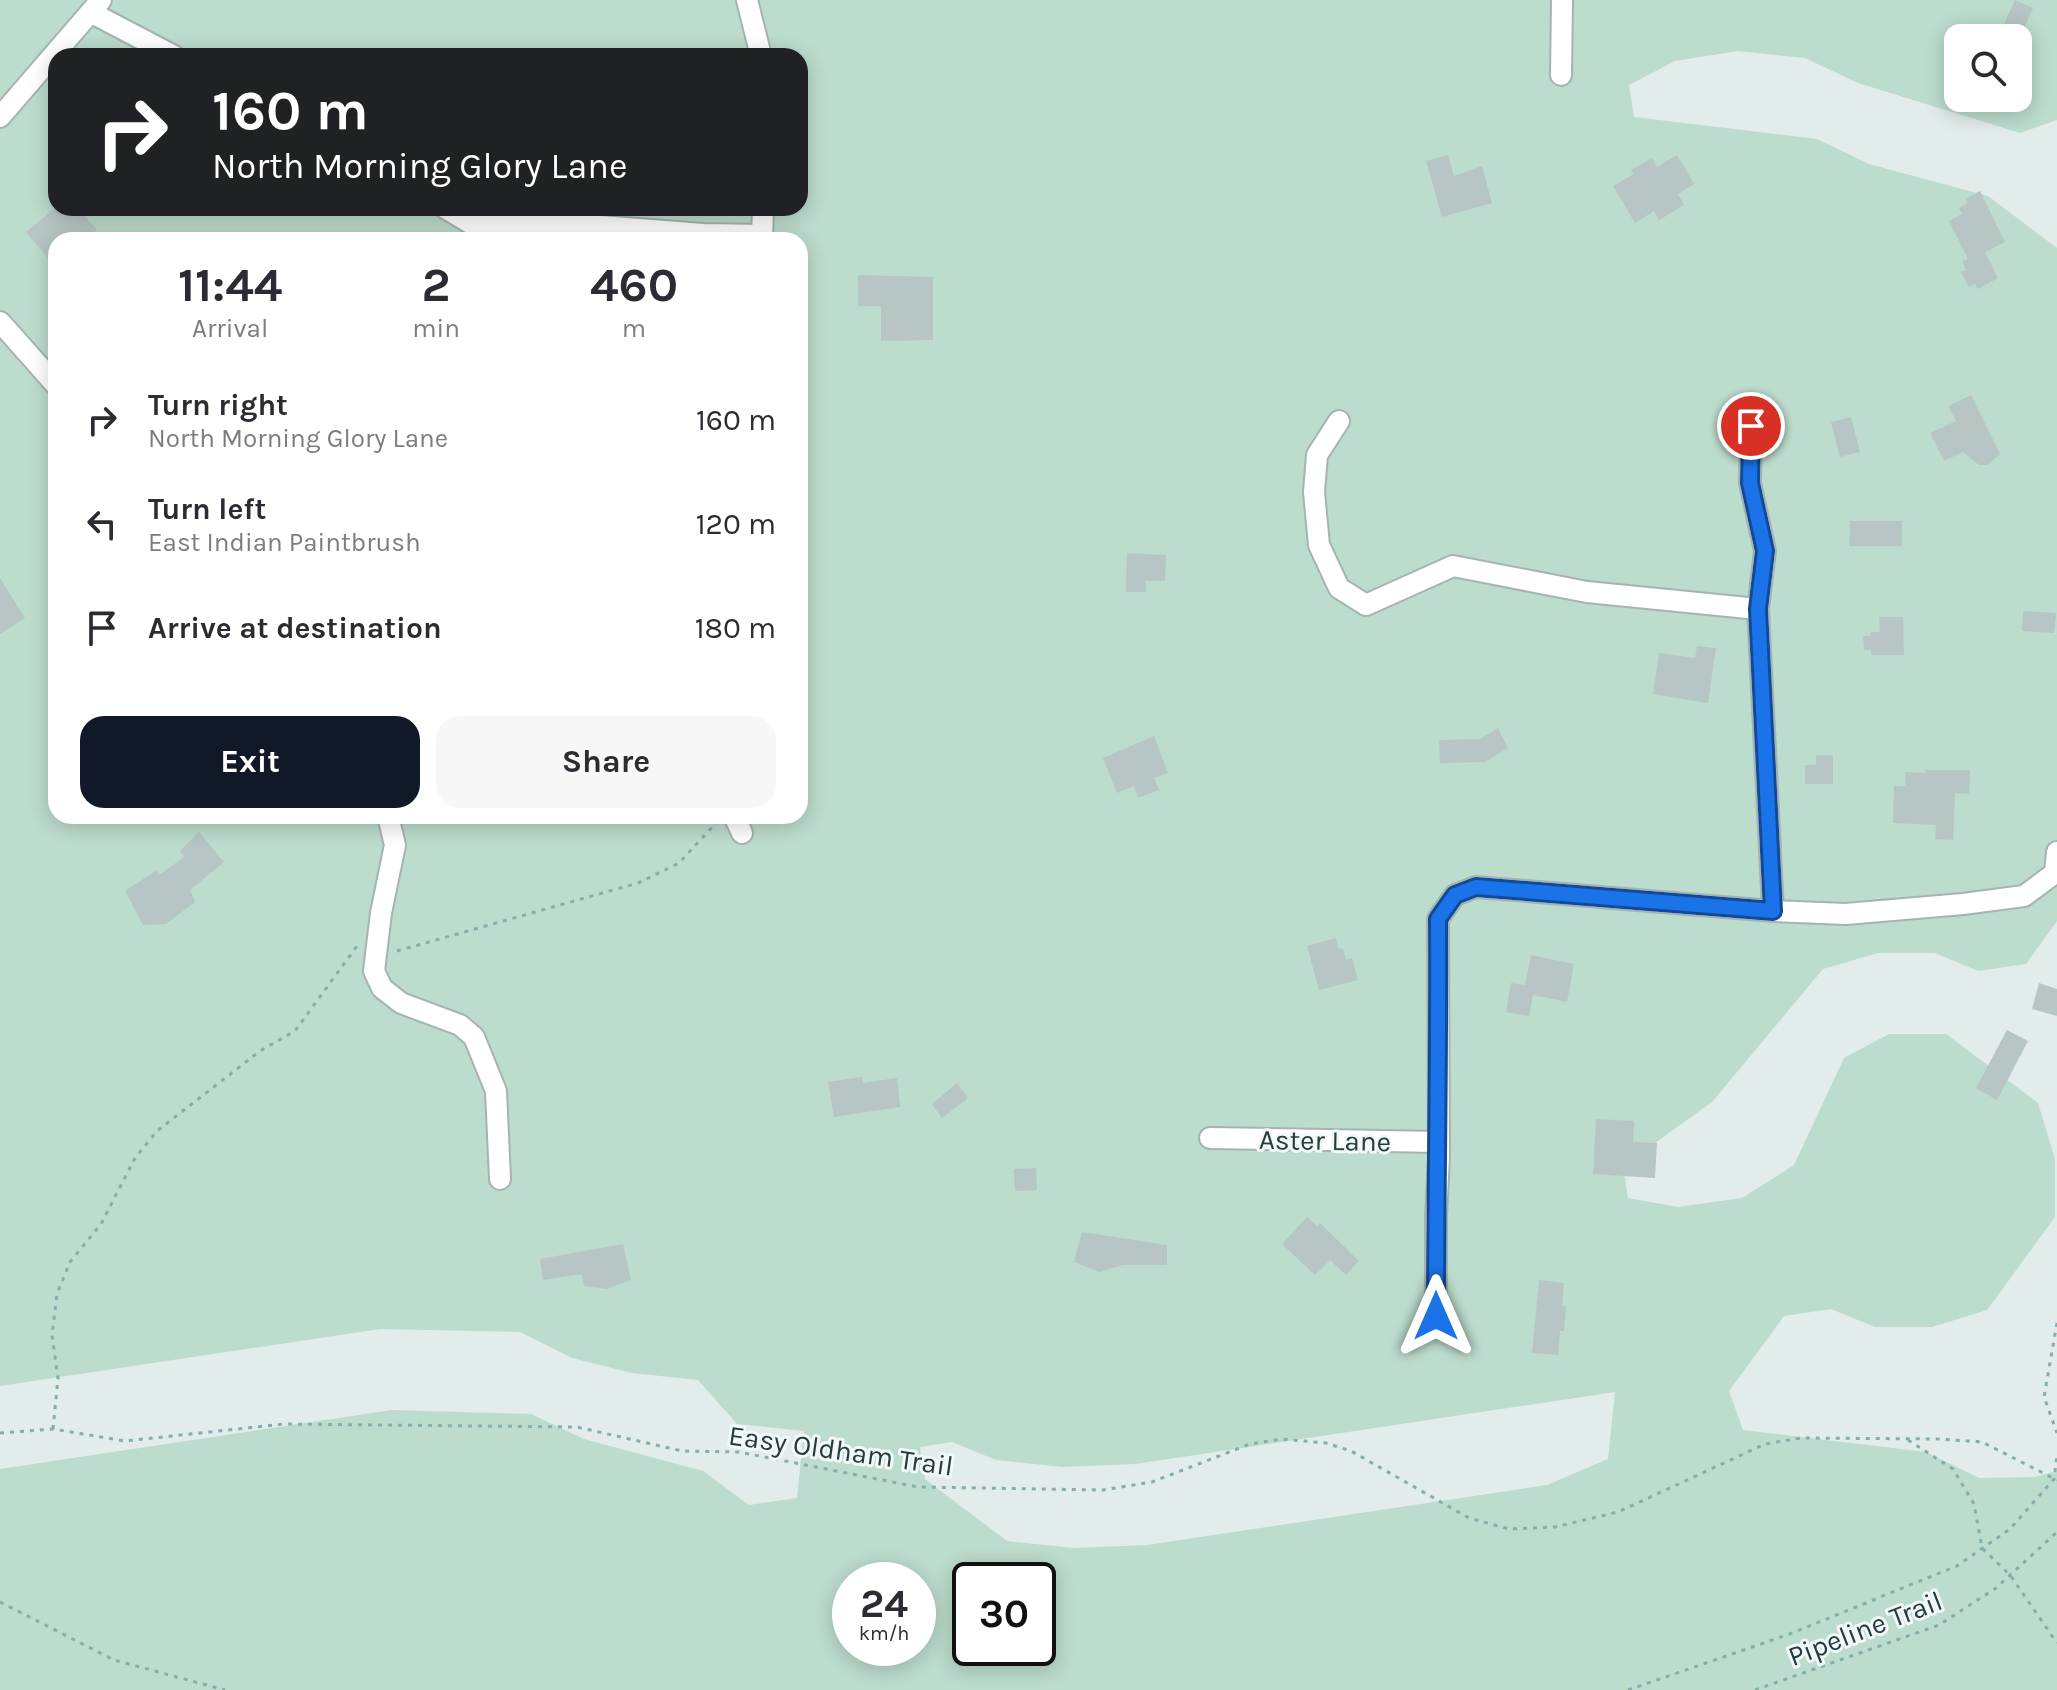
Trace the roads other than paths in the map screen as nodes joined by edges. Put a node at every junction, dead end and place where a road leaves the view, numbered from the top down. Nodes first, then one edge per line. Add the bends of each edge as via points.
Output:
1 (747, 0) edge
2 (1562, 0) edge
3 (96, 7) edge
4 (60, 48) edge
5 (161, 48) edge
6 (759, 48) edge
7 (48, 62) edge
8 (1561, 75) dead end
9 (0, 117) edge
10 (456, 216) edge
11 (479, 232) edge
12 (497, 232) edge
13 (677, 232) edge
14 (0, 322) edge
15 (48, 376) edge
16 (1339, 421) dead end
17 (1751, 426) dead end
18 (1758, 609) junction
19 (390, 824) edge
20 (2056, 863) edge
21 (1773, 911) junction
22 (1210, 1138) dead end
23 (1439, 1142) junction
24 (500, 1179) dead end
25 (1436, 1316) dead end

1 - 6 street
2 - 8 street
3 - 4 street
3 - 5 street
7 - 9 street
10 - 11 street
12 - 13 street via 600,226
14 - 15 street
16 - 18 street via 1317,455 1319,545 1339,588 1366,605 1453,566 1587,592
17 - 18 street via 1750,483 1765,551
18 - 21 street
19 - 24 street via 395,845 374,971 382,988 401,1003 460,1025 474,1037 496,1091
20 - 21 street via 2024,896 1846,914
21 - 23 street via 1476,887 1455,895 1438,919
22 - 23 street, Aster Lane
23 - 25 street

